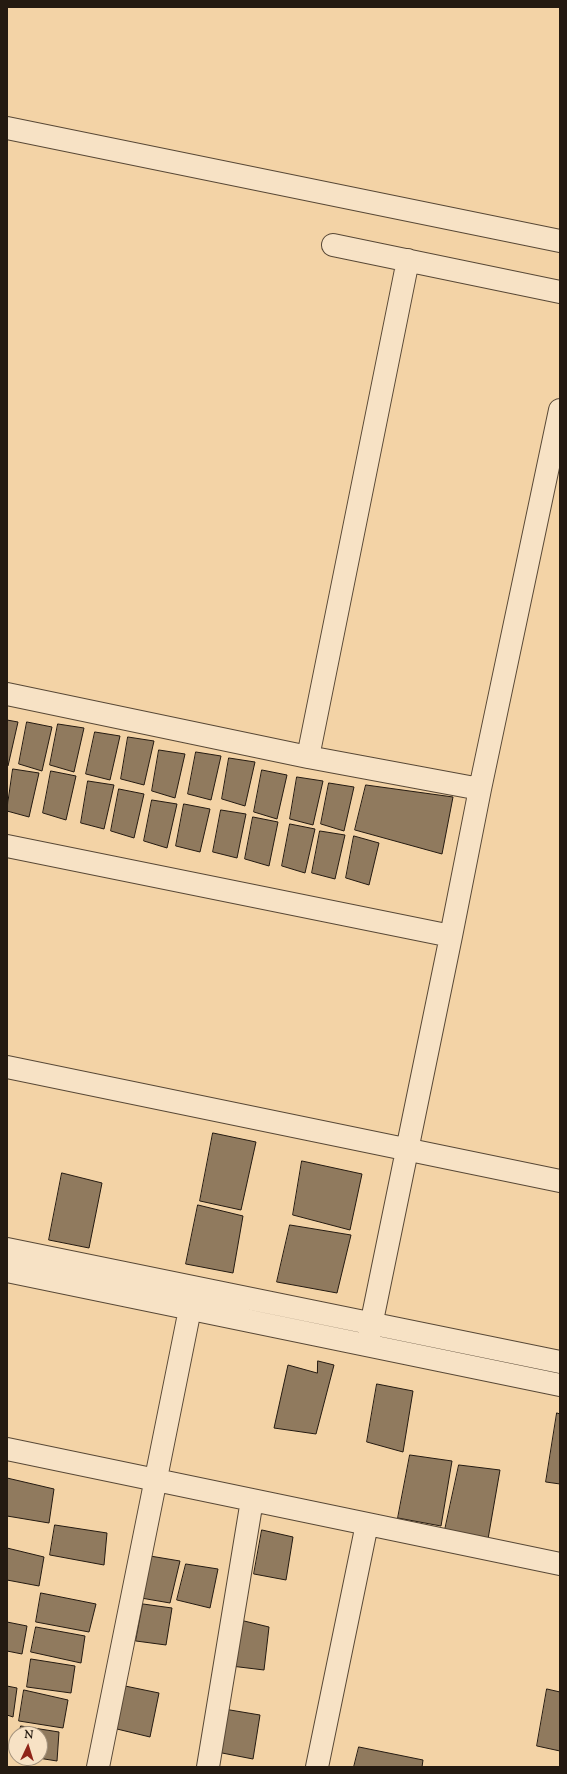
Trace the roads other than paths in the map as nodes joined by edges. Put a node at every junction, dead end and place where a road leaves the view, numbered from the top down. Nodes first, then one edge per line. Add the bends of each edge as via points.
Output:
1 (7, 128) edge
2 (560, 241) edge
3 (333, 244) dead end
4 (408, 260) junction
5 (560, 292) edge
6 (560, 410) edge
7 (7, 694) edge
8 (308, 757) junction
9 (480, 789) junction
10 (7, 846) edge
11 (451, 936) junction
12 (7, 1067) edge
13 (407, 1150) junction
14 (560, 1181) edge
15 (7, 1249) edge
16 (7, 1271) edge
17 (194, 1287) junction
18 (190, 1308) junction
19 (371, 1323) junction
20 (366, 1345) junction
21 (560, 1362) edge
22 (560, 1385) edge
23 (8, 1452) edge
24 (156, 1480) junction
25 (252, 1500) junction
26 (367, 1524) junction
27 (560, 1564) edge
28 (98, 1767) edge
29 (208, 1767) edge
30 (317, 1767) edge

1 - 2 street
3 - 4 street
4 - 5 street
4 - 8 street
6 - 9 street
7 - 8 street
8 - 9 street
9 - 11 street
10 - 11 street
11 - 13 street
12 - 13 street
13 - 14 street
13 - 19 street
15 - 17 street
16 - 18 street
17 - 18 street
17 - 19 street
18 - 20 street
18 - 24 street
19 - 20 street
19 - 21 street
20 - 22 street
23 - 24 street
24 - 25 street
24 - 28 street
25 - 26 street
25 - 29 street
26 - 27 street
26 - 30 street

